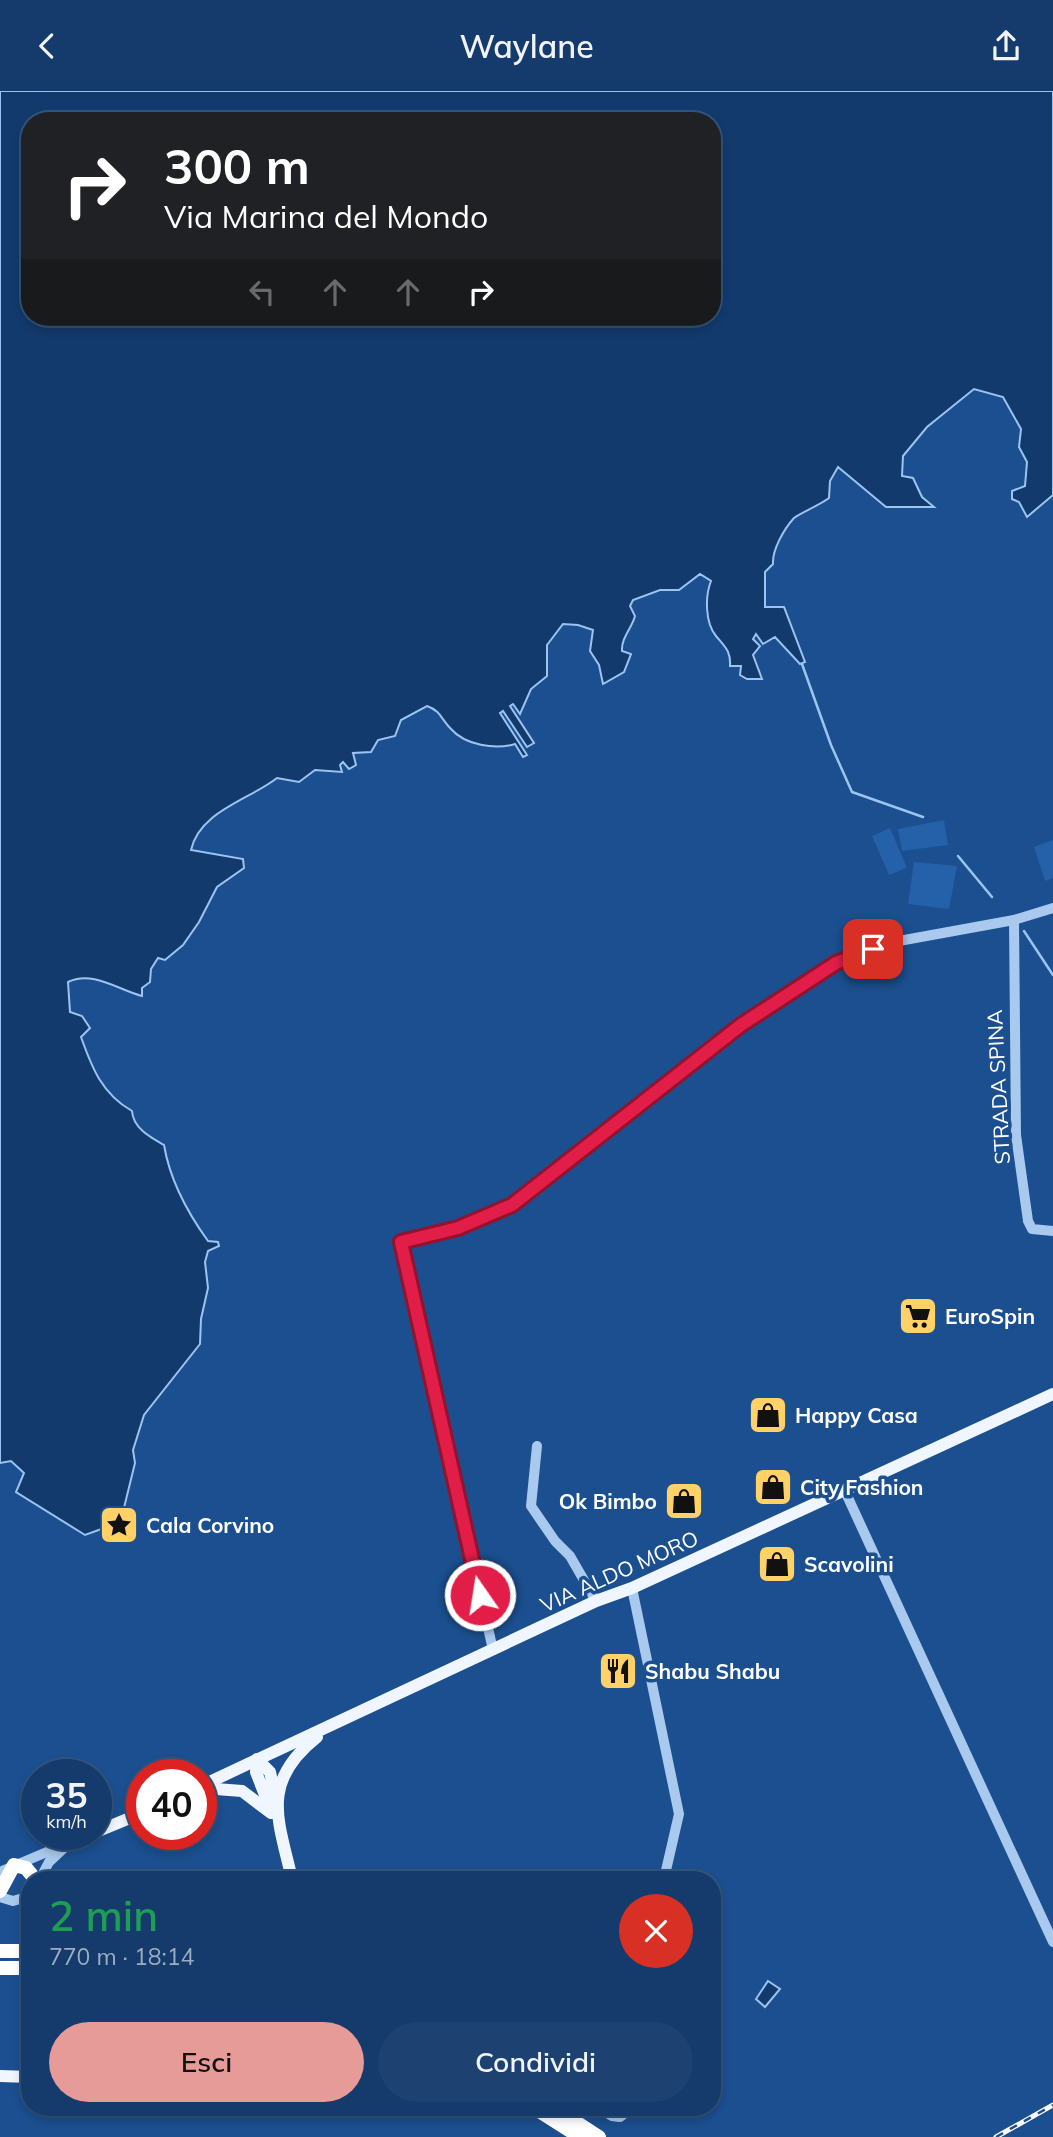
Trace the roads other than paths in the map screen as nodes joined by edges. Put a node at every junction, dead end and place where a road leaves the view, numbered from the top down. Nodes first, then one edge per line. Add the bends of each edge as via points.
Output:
1 (1053, 908) edge
2 (1014, 920) junction
3 (1053, 1231) edge
4 (1053, 1395) edge
5 (537, 1446) dead end
6 (844, 1489) junction
7 (632, 1588) junction
8 (596, 1601) junction
9 (493, 1650) junction
10 (334, 1724) junction
11 (257, 1759) junction
12 (217, 1779) edge
13 (217, 1787) edge
14 (276, 1800) junction
15 (274, 1816) junction
16 (283, 1839) junction
17 (51, 1850) edge
18 (61, 1850) edge
19 (7, 1868) edge
20 (29, 1871) edge
21 (43, 1871) edge
22 (290, 1871) edge
23 (666, 1871) edge
24 (0, 1891) edge
25 (0, 1897) edge
26 (21, 1900) edge
27 (1053, 1942) edge
28 (0, 1951) edge
29 (21, 1951) edge
30 (0, 1960) edge
31 (21, 1960) edge
32 (0, 1968) edge
33 (21, 1968) edge
34 (0, 2076) edge
35 (21, 2077) edge
36 (552, 2116) edge
37 (565, 2116) edge
38 (589, 2134) edge

1 - 2 street
2 - 3 street, STRADA SPINA via 1016,1135 1028,1221 1032,1229
2 - 9 street via 915,937 836,963 741,1025 512,1205 458,1228 401,1242
4 - 6 main road, VIA ALDO MORO
5 - 8 street via 531,1497 535,1516 570,1556
6 - 7 main road, VIA ALDO MORO
6 - 27 street
7 - 8 main road, VIA ALDO MORO
7 - 23 street via 679,1814
8 - 9 main road, VIA ALDO MORO
9 - 10 main road, VIA ALDO MORO
10 - 11 main road, VIA ALDO MORO
10 - 14 main road via 295,1757
11 - 12 main road, VIA ALDO MORO
11 - 14 main road via 270,1772
11 - 15 main road via 256,1772
13 - 15 main road via 242,1791
14 - 16 main road
15 - 16 main road
16 - 22 main road
17 - 19 street
18 - 21 street
19 - 20 highway
19 - 24 highway
25 - 26 street
28 - 29 highway
30 - 31 highway
32 - 33 highway
34 - 35 main road
36 - 38 highway
37 - 38 highway

